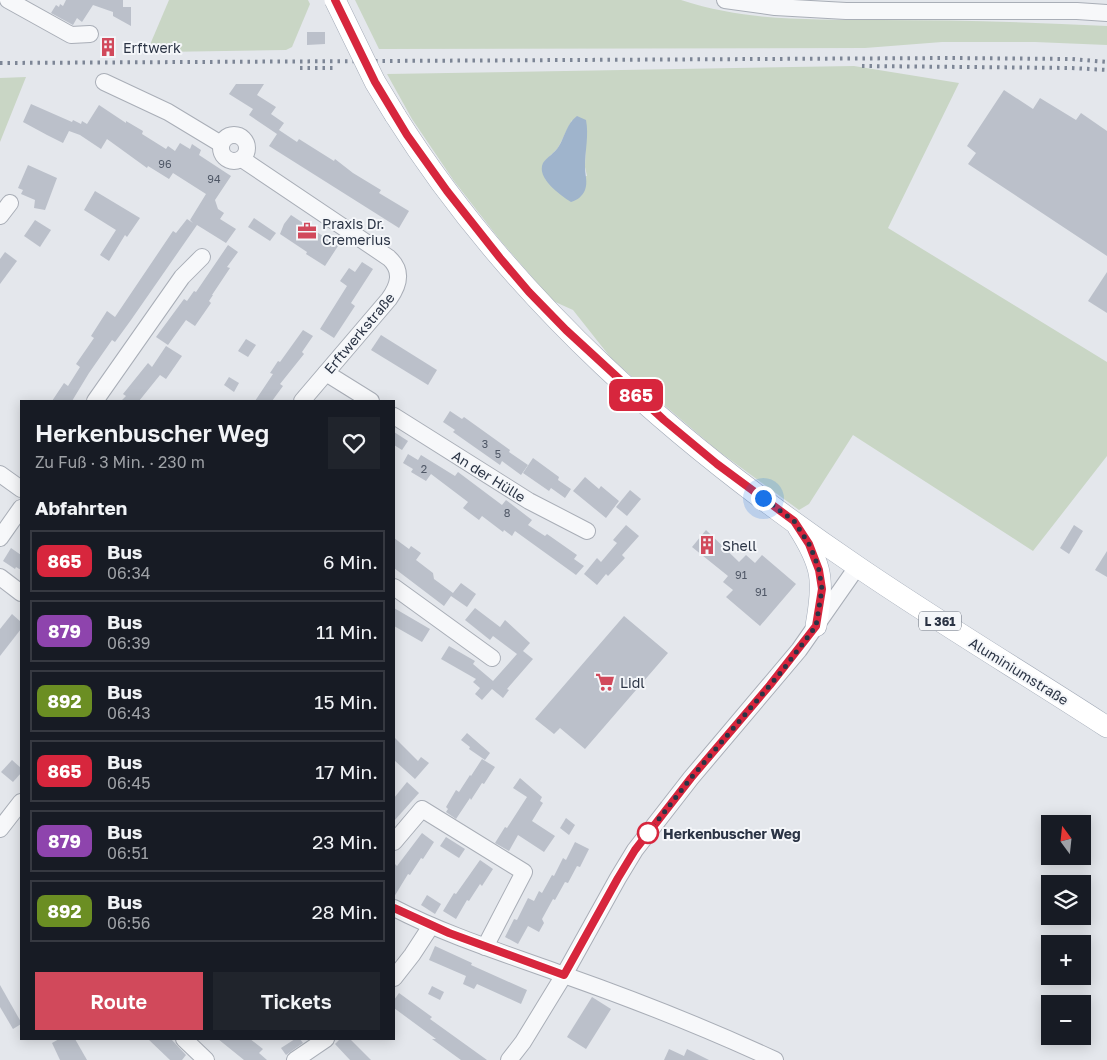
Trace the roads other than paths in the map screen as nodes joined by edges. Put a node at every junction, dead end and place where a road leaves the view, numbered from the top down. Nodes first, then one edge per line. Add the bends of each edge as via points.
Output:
1 (8, 0) edge
2 (335, 0) edge
3 (725, 0) edge
4 (848, 5) edge
5 (1107, 13) edge
6 (90, 34) dead end
7 (104, 82) dead end
8 (202, 257) dead end
9 (326, 372) junction
10 (96, 400) edge
11 (303, 400) edge
12 (369, 400) edge
13 (395, 417) edge
14 (0, 474) edge
15 (20, 488) edge
16 (20, 509) edge
17 (794, 521) junction
18 (587, 531) dead end
19 (0, 538) edge
20 (857, 567) junction
21 (0, 577) edge
22 (395, 588) edge
23 (20, 592) edge
24 (816, 626) junction
25 (492, 658) dead end
26 (1107, 727) edge
27 (20, 803) edge
28 (0, 830) edge
29 (395, 841) edge
30 (395, 908) edge
31 (431, 926) junction
32 (485, 947) junction
33 (564, 975) junction
34 (395, 977) edge
35 (325, 1040) edge
36 (193, 1042) edge
37 (206, 1060) edge
38 (295, 1060) edge
39 (509, 1060) edge
40 (776, 1060) edge

1 - 6 street via 71,35
2 - 17 main road, Aluminiumstraße / L 361, bridge via 395,116 434,174 505,264 599,361 684,438
3 - 4 street via 793,9
4 - 5 street
7 - 9 street, Erftwerkstraße via 168,112 221,144 231,135 243,139 247,152 242,159 260,165 389,258 397,268 398,283 392,296
8 - 10 street via 182,277
9 - 11 street, Erftwerkstraße
9 - 12 street
13 - 18 street, An der Hülle via 529,501
14 - 15 street
16 - 19 street
17 - 20 main road, Aluminiumstraße / L 361
17 - 24 main road via 809,544 819,570 822,589
20 - 24 street
20 - 26 main road, Aluminiumstraße / L 361
21 - 23 street
22 - 25 street
24 - 33 street via 635,850
27 - 28 street
29 - 32 street via 422,810 524,872
30 - 31 street
31 - 32 street
31 - 34 street
32 - 33 street
33 - 39 street
33 - 40 street via 676,1017
35 - 38 street
36 - 37 street

